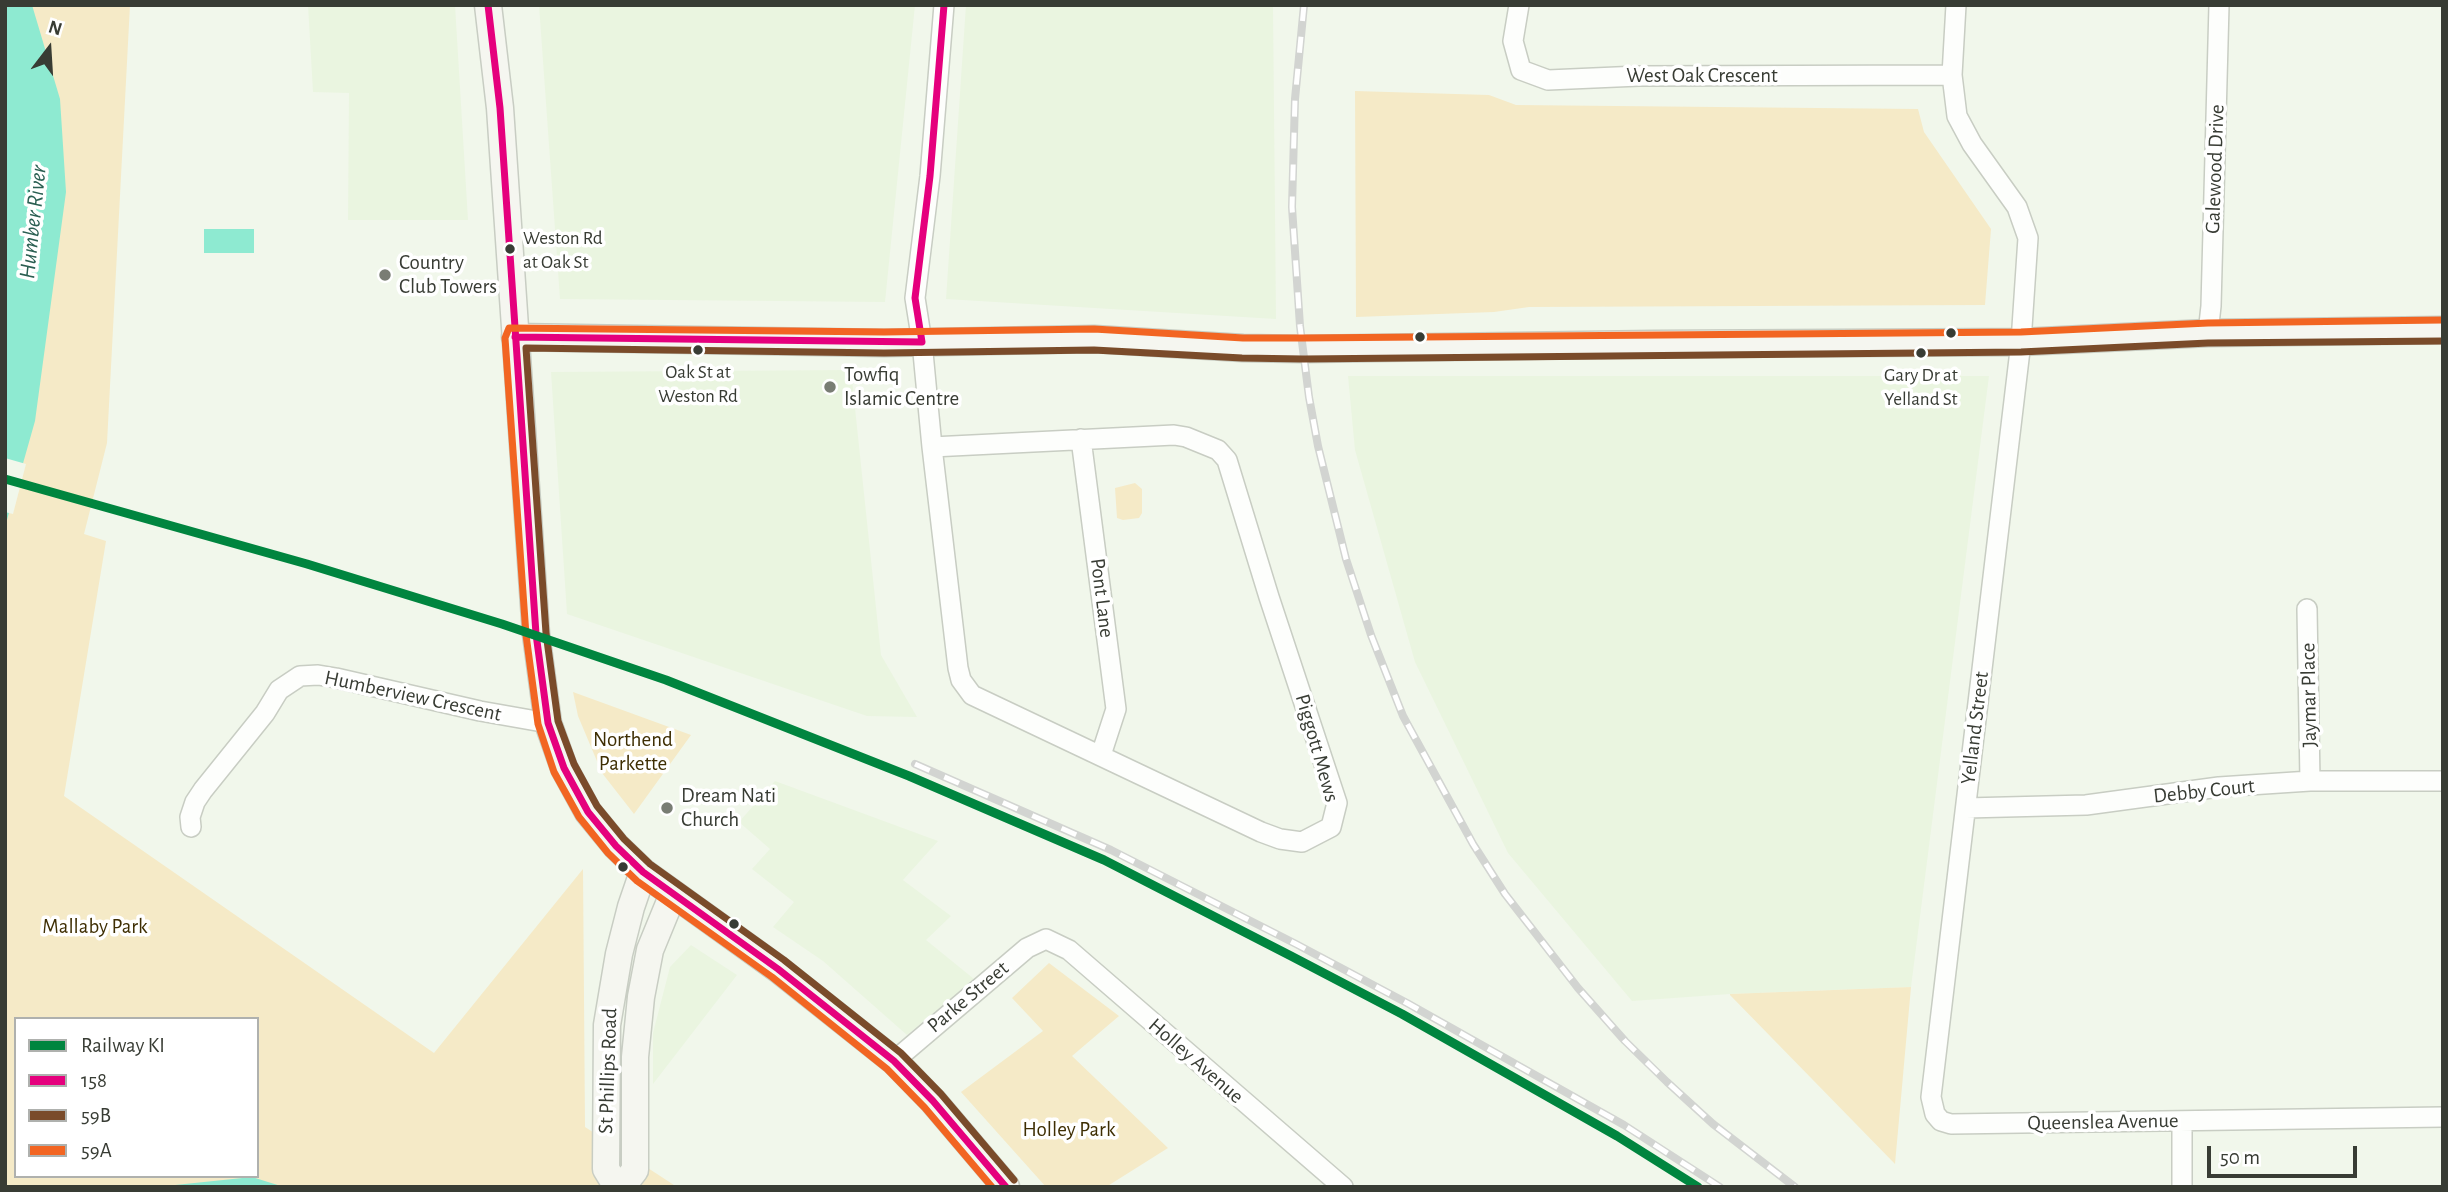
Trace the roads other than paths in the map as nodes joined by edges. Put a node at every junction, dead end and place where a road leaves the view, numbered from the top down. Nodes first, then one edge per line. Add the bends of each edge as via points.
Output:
1 (488, 5) edge
2 (944, 5) edge
3 (1519, 5) edge
4 (1956, 5) edge
5 (2219, 5) edge
6 (1952, 75) junction
7 (2443, 330) edge
8 (2208, 334) junction
9 (515, 337) junction
10 (922, 342) junction
11 (2021, 342) junction
12 (1081, 439) junction
13 (932, 447) junction
14 (2307, 609) dead end
15 (548, 723) junction
16 (1101, 755) junction
17 (2310, 780) junction
18 (2443, 781) edge
19 (1966, 808) junction
20 (191, 827) dead end
21 (643, 872) junction
22 (673, 894) junction
23 (1046, 939) joint
24 (894, 1060) junction
25 (1935, 1114) joint
26 (2443, 1117) edge
27 (2182, 1121) junction
28 (620, 1187) edge
29 (1006, 1187) edge
30 (1343, 1187) edge
31 (2182, 1187) edge

1 - 9 main road via 500,108
2 - 10 street, Piggott Mews via 915,298
3 - 6 street, West Oak Crescent via 1513,41 1521,70 1548,80
4 - 6 street, Yelland Street
5 - 8 street, Galewood Drive
6 - 11 street, Yelland Street via 1957,116 2017,207 2028,238
7 - 8 main road
8 - 11 main road
9 - 10 main road
9 - 15 main road via 536,634
10 - 11 main road via 1094,339 1303,349
10 - 13 street, Piggott Mews
11 - 19 street, Yelland Street
12 - 13 street, Piggott Mews
12 - 16 street, Pont Lane via 1116,709
12 - 16 street, Piggott Mews via 1174,435 1218,450 1227,460 1337,803 1331,827 1302,842 1280,839
13 - 16 street, Piggott Mews via 961,680 972,695
14 - 17 street, Jaymar Place
15 - 20 street, Humberview Crescent via 336,678 300,676 279,690 195,802
15 - 21 main road via 588,812
17 - 18 street, Debby Court
17 - 19 street, Debby Court via 2086,804
19 - 25 street, Yelland Street via 1931,1097
21 - 22 main road
21 - 28 main road, St Phillips Road via 619,954 607,1025 606,1169
22 - 24 main road
22 - 28 main road, St Phillips Road via 650,950 641,997 635,1057 635,1170
23 - 24 street, Parke Street via 1027,948
23 - 30 street, Holley Avenue via 1069,950
24 - 29 main road
25 - 27 street, Queenslea Avenue via 1951,1124
26 - 27 street, Queenslea Avenue
27 - 31 street

